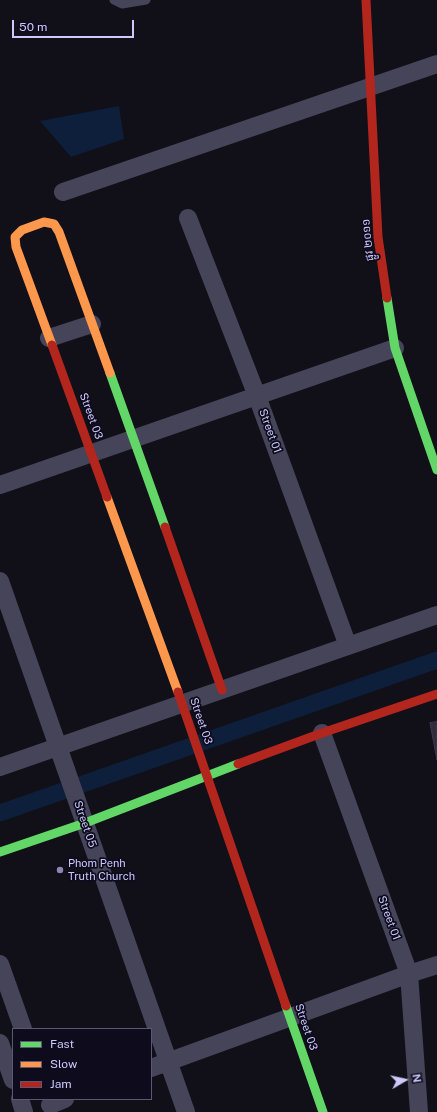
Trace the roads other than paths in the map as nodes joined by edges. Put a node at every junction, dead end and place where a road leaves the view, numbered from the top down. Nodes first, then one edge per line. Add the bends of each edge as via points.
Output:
1 (114, 0) edge
2 (146, 0) edge
3 (366, 0) edge
4 (437, 64) edge
5 (372, 86) junction
6 (63, 192) dead end
7 (188, 218) dead end
8 (92, 324) junction
9 (50, 338) junction
10 (395, 348) junction
11 (256, 396) junction
12 (134, 438) junction
13 (92, 453) junction
14 (437, 470) edge
15 (0, 485) edge
16 (0, 581) edge
17 (437, 616) edge
18 (348, 646) junction
19 (222, 690) junction
20 (437, 694) edge
21 (183, 707) junction
22 (322, 733) junction
23 (60, 750) junction
24 (0, 767) edge
25 (206, 773) junction
26 (83, 816) junction
27 (0, 852) edge
28 (0, 964) edge
29 (437, 965) edge
30 (409, 974) junction
31 (290, 1017) junction
32 (23, 1028) edge
33 (0, 1043) edge
34 (168, 1061) junction
35 (152, 1068) edge
36 (12, 1077) edge
37 (20, 1100) edge
38 (24, 1112) edge
39 (186, 1112) edge
40 (323, 1112) edge
41 (419, 1112) edge

1 - 2 lane via 122,4
3 - 5 street, ផ្លូវ ២០១១
4 - 5 street
5 - 6 street
5 - 10 street, ផ្លូវ ២០១១ via 378,237
7 - 11 street, Street 01
8 - 9 street
8 - 9 street, Street 03 via 59,232 54,224 44,222 22,230 15,237 16,247
8 - 12 street, Street 03
9 - 13 street, Street 03
10 - 11 street
10 - 14 street, ផ្លូវ ២០១១
11 - 12 street
11 - 18 street, Street 01
12 - 13 street
12 - 19 street, Street 03
13 - 15 street
13 - 21 street, Street 03
16 - 23 street, Street 05
17 - 18 street
18 - 19 street
19 - 21 street
20 - 22 street
21 - 23 street
21 - 25 street, Street 03
22 - 25 street
22 - 30 street, Street 01
23 - 24 street
23 - 26 street, Street 05
25 - 26 street
25 - 31 street, Street 03
26 - 27 street
26 - 34 street, Street 05
28 - 32 street
29 - 30 street
30 - 31 street
30 - 41 street, Street 01
31 - 34 street
31 - 40 street, Street 03
33 - 36 street
34 - 35 street
34 - 39 street, Street 05
37 - 38 street

